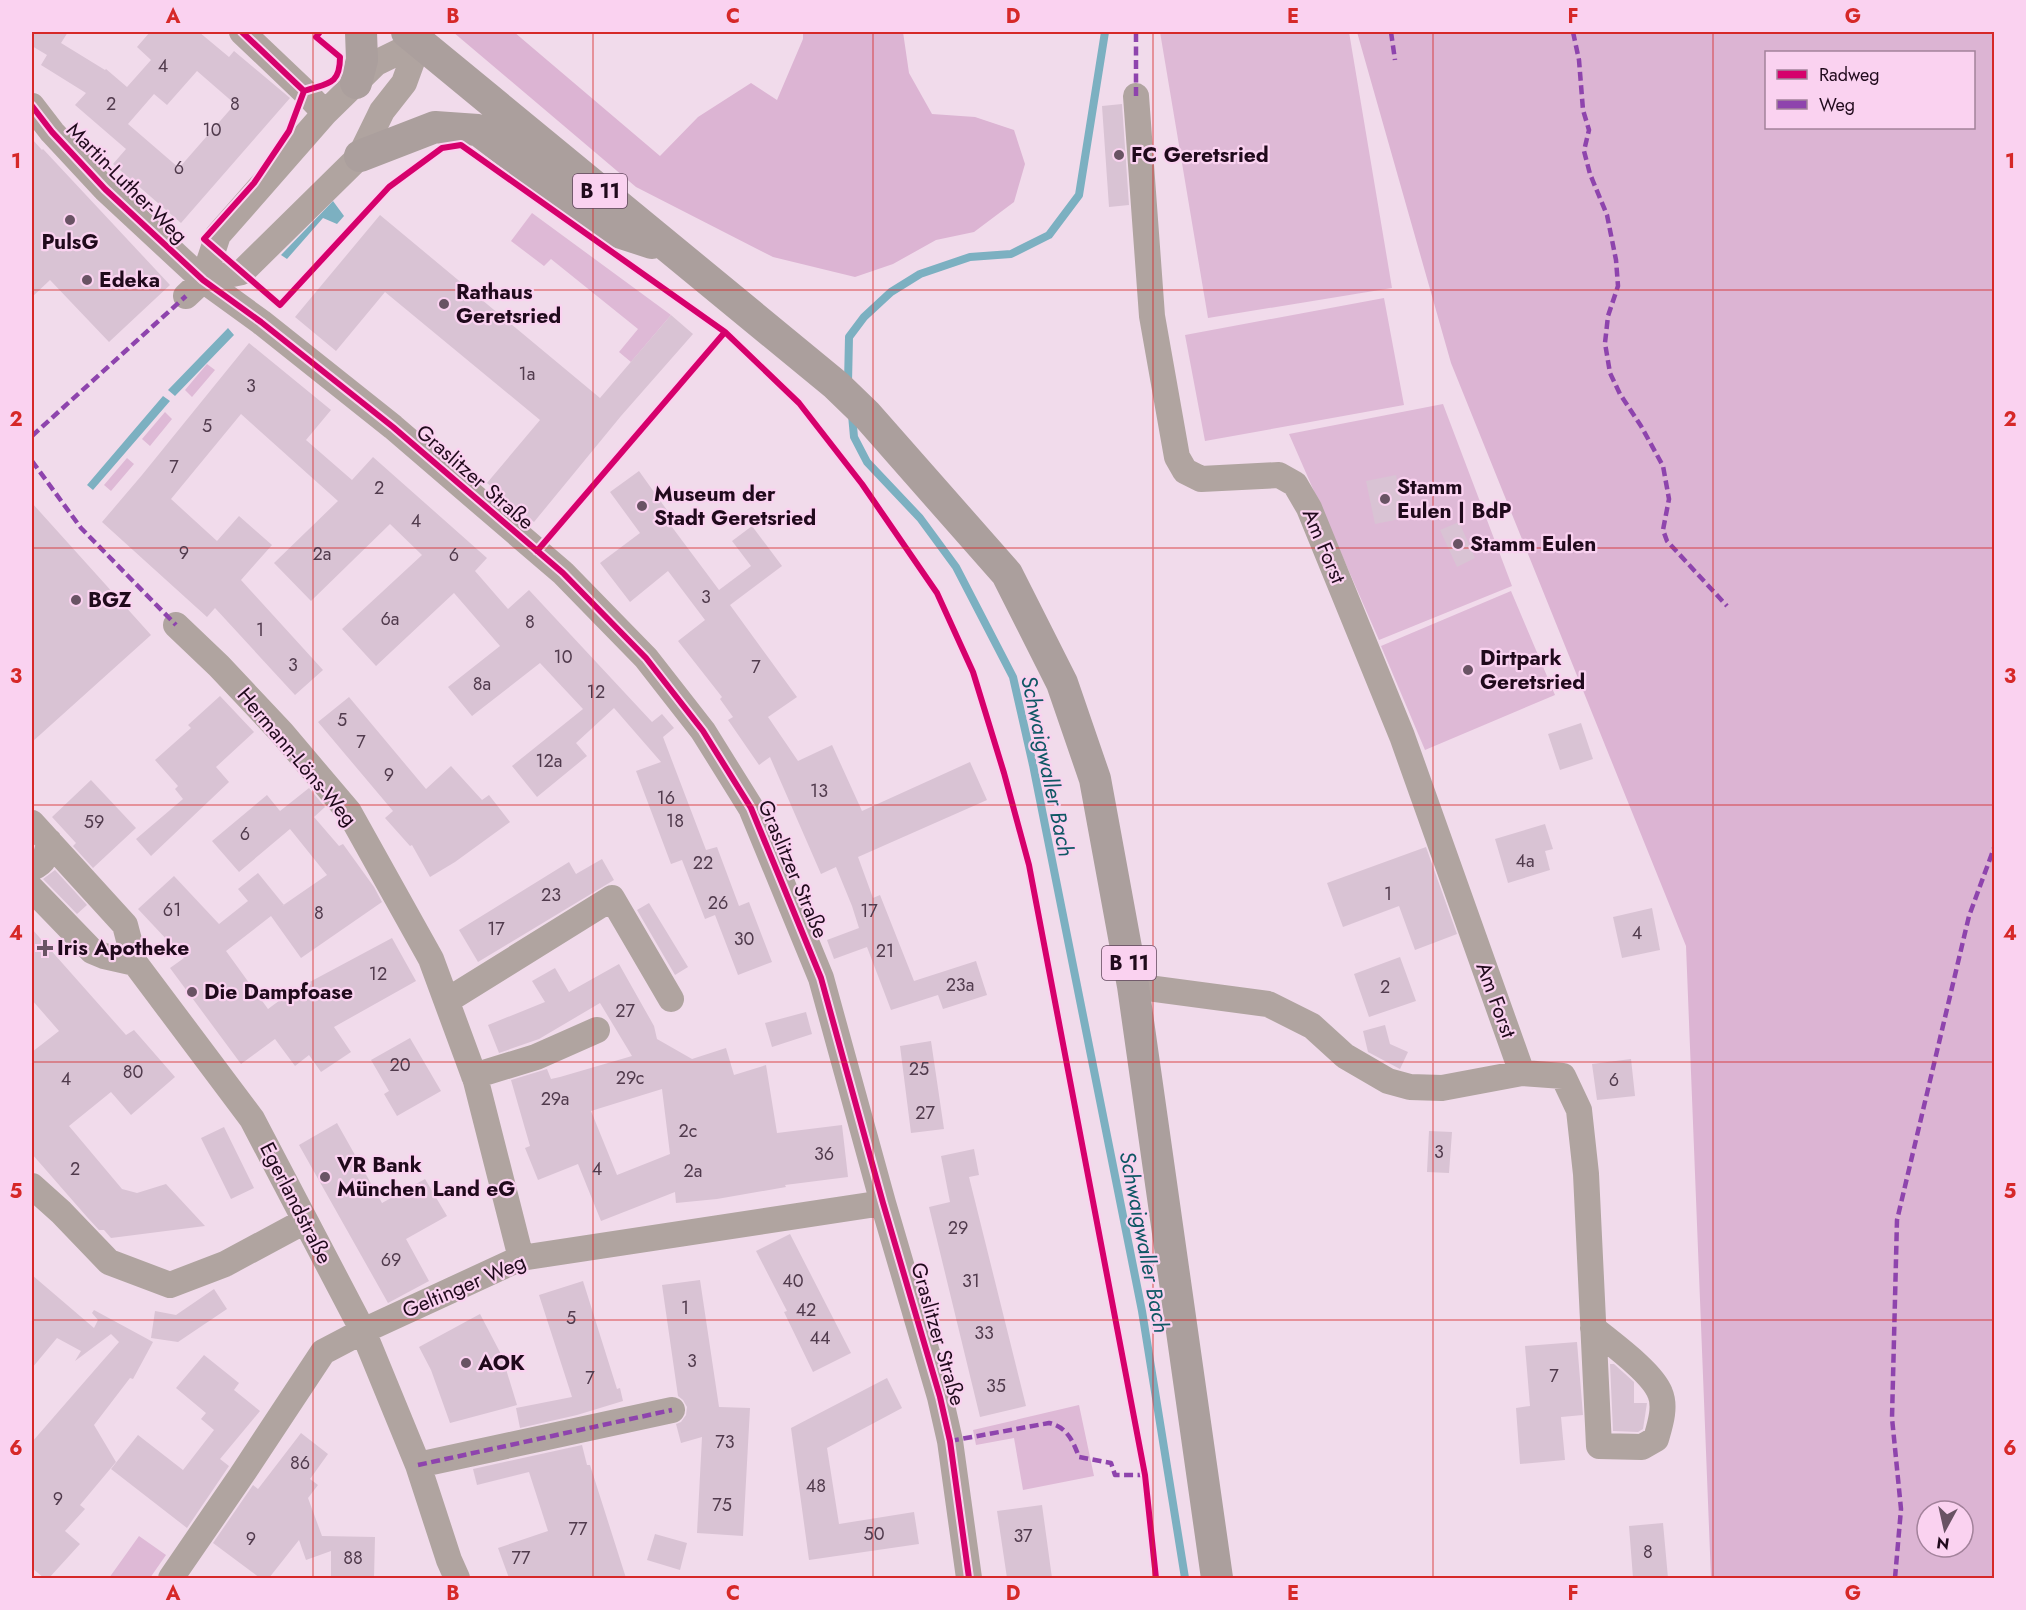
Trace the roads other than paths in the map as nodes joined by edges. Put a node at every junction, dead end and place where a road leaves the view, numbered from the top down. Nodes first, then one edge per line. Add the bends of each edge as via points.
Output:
1 (242, 32) edge
2 (361, 32) edge
3 (413, 37) edge
4 (356, 83) junction
5 (1136, 96) dead end
6 (32, 106) edge
7 (325, 113) junction
8 (360, 156) junction
9 (668, 248) junction
10 (195, 288) junction
11 (176, 625) dead end
12 (32, 823) edge
13 (49, 841) junction
14 (32, 868) edge
15 (32, 889) edge
16 (135, 963) junction
17 (1133, 986) junction
18 (671, 999) dead end
19 (448, 1000) junction
20 (597, 1030) dead end
21 (1522, 1073) junction
22 (474, 1076) junction
23 (32, 1186) edge
24 (883, 1203) junction
25 (305, 1221) junction
26 (521, 1258) junction
27 (1593, 1328) dead end
28 (363, 1331) junction
29 (672, 1410) dead end
30 (418, 1465) junction
31 (171, 1578) edge
32 (457, 1578) edge
33 (969, 1578) edge
34 (1217, 1578) edge

1 - 7 street
2 - 4 main road via 362,60
3 - 4 street via 376,63
3 - 8 street via 404,83 382,111
3 - 9 main road, B 11
4 - 7 street
5 - 21 street, Am Forst via 1152,316 1177,457 1185,471 1201,479 1279,475 1295,484 1309,508 1402,735
6 - 10 street, Martin-Luther-Weg
7 - 10 street via 218,235
8 - 9 main road via 435,127 478,130 609,229
8 - 10 street via 242,272
9 - 17 main road, B 11 via 836,385 1007,574 1062,683 1095,779
10 - 24 street, Graslitzer Straße via 261,322 563,573 646,658 703,731 751,808 821,978
11 - 19 street, Hermann-Löns-Weg via 282,733 349,812 431,959
12 - 13 street, Egerlandstraße
13 - 14 street via 42,863
13 - 16 street, Egerlandstraße via 125,925
15 - 16 street via 92,951
16 - 25 street, Egerlandstraße via 252,1119
17 - 21 street via 1268,1004 1312,1026 1345,1056 1388,1081 1410,1087 1442,1088
17 - 34 main road, B 11
18 - 19 street via 612,898
19 - 22 street, Hermann-Löns-Weg
20 - 22 street via 536,1057
21 - 27 street via 1563,1076 1579,1110
22 - 26 street, Hermann-Löns-Weg
23 - 25 street via 109,1262 170,1285 225,1264
24 - 26 street, Geltinger Weg
24 - 33 street, Graslitzer Straße via 951,1441
25 - 28 street, Egerlandstraße
26 - 28 street, Geltinger Weg
28 - 30 street, Egerlandstraße
28 - 31 street, Geltinger Weg via 323,1352
29 - 30 street
30 - 32 street, Egerlandstraße

